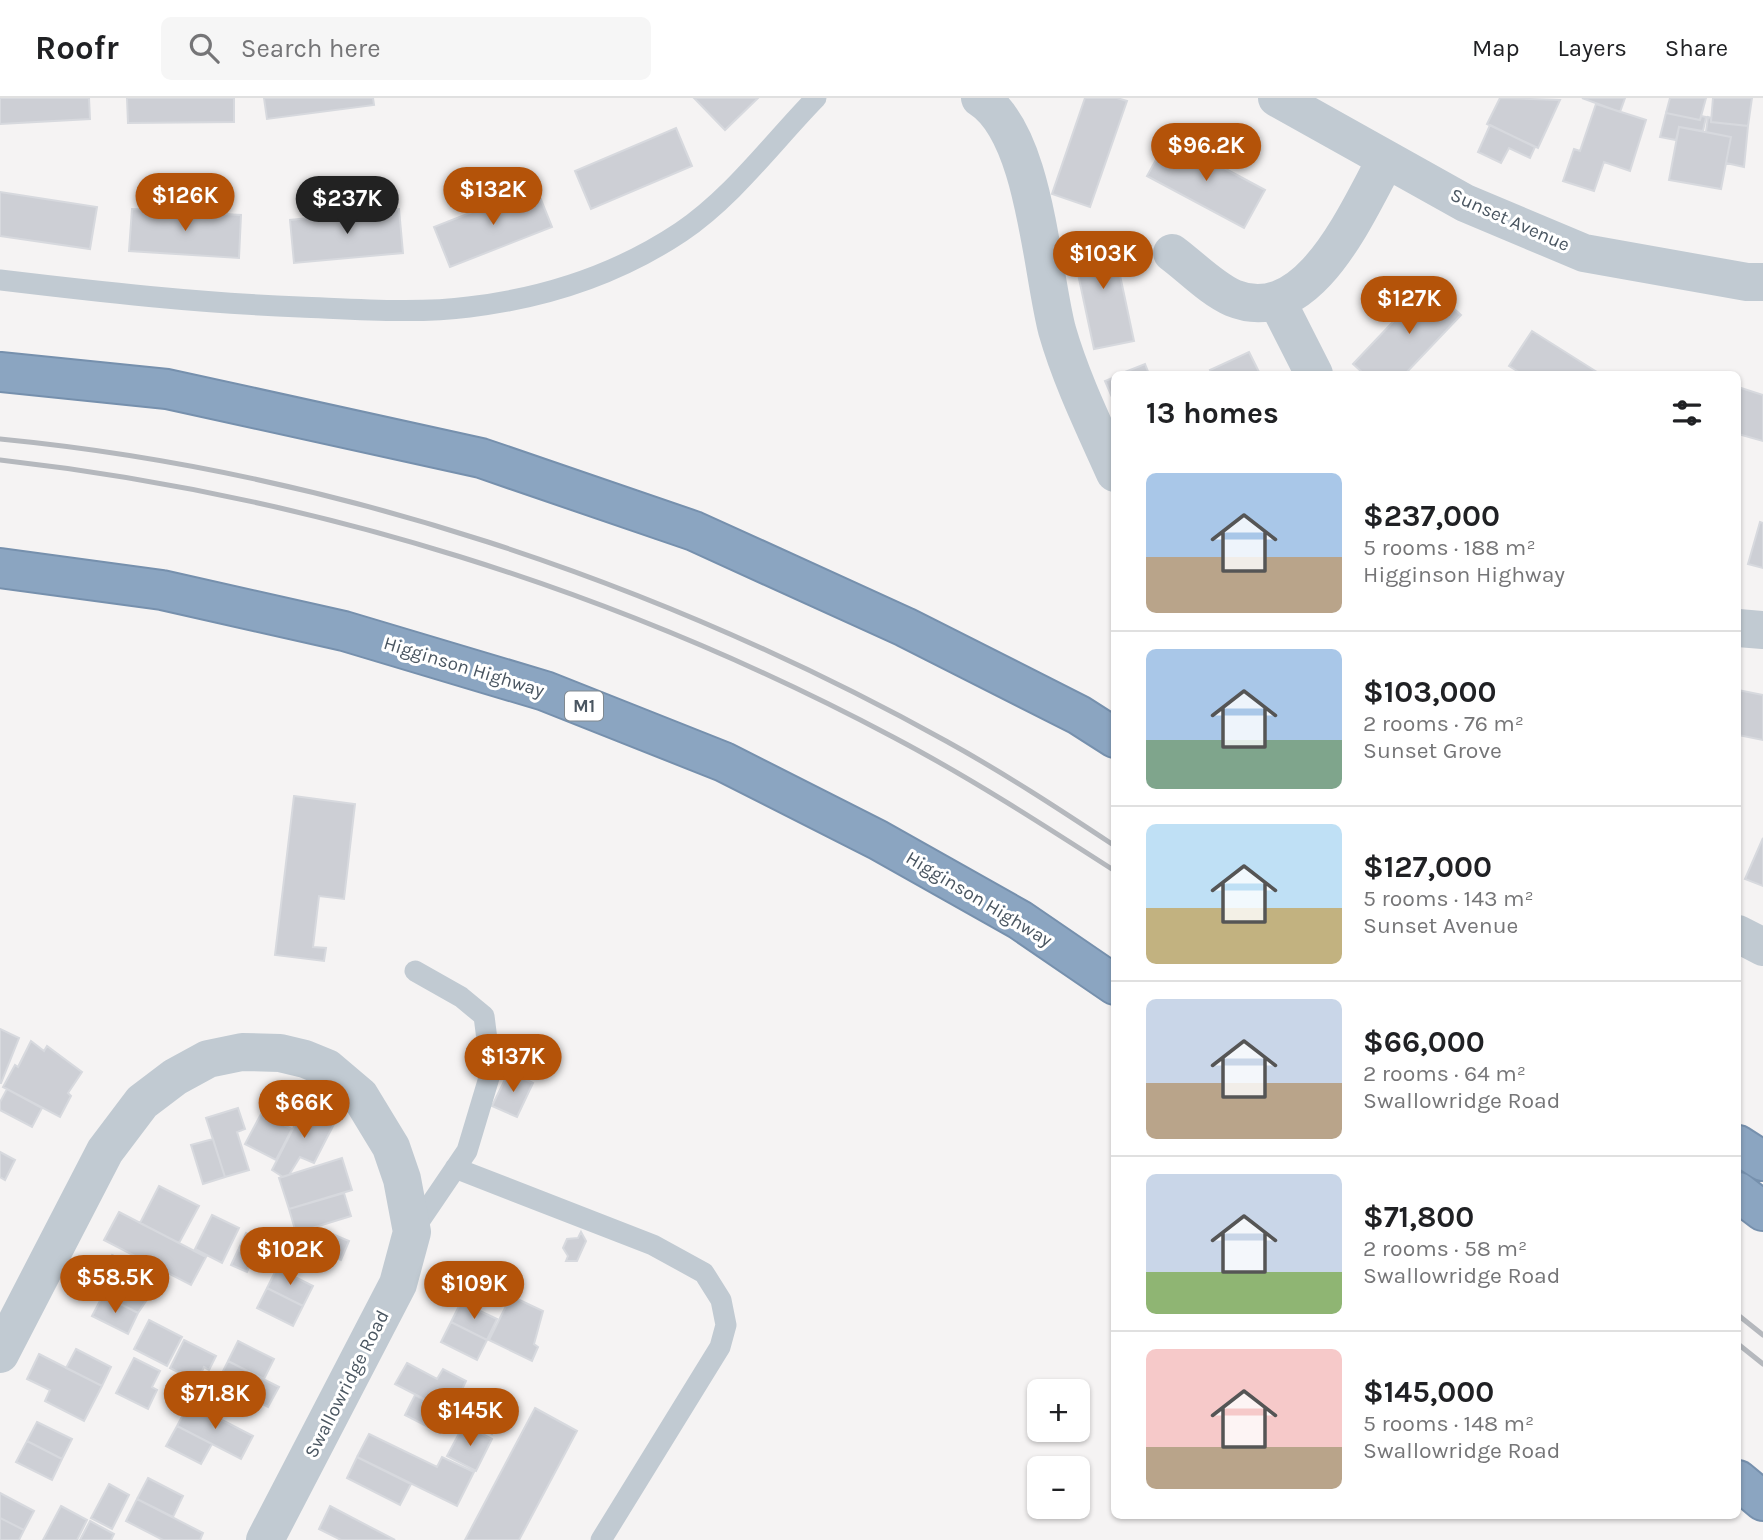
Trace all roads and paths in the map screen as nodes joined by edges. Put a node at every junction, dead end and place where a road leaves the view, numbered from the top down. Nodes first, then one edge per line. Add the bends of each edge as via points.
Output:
1 (816, 98) edge
2 (980, 98) edge
3 (1291, 102) edge
4 (1386, 160) junction
5 (1172, 253) dead end
6 (0, 280) edge
7 (1763, 282) edge
8 (1277, 301) junction
9 (1312, 371) edge
10 (0, 372) edge
11 (1111, 464) edge
12 (0, 568) edge
13 (1741, 628) edge
14 (1763, 630) edge
15 (1111, 735) edge
16 (1741, 936) edge
17 (1763, 947) edge
18 (415, 971) dead end
19 (1111, 982) edge
20 (1741, 1147) edge
21 (1763, 1161) edge
22 (455, 1168) junction
23 (1741, 1194) edge
24 (1763, 1211) edge
25 (412, 1231) junction
26 (0, 1354) edge
27 (1741, 1483) edge
28 (1763, 1501) edge
29 (265, 1540) edge
30 (601, 1540) edge

1 - 6 lane via 733,187 683,231 616,270 547,293 468,307 362,309 114,295
2 - 11 street via 992,106 1013,136 1029,185 1058,331
3 - 4 street, Sunset Avenue
4 - 7 street, Sunset Avenue via 1465,203 1584,253
4 - 8 street via 1325,264 1304,286
5 - 8 street via 1231,297 1253,304
8 - 9 street
10 - 15 highway via 167,389 481,457 694,531 905,627
12 - 19 highway, Higginson Highway / M1 via 162,590 345,631 545,691 724,762 878,840 1020,920
13 - 14 street
16 - 17 street
18 - 22 lane via 484,1016 491,1071 467,1151
20 - 21 highway
22 - 25 lane
22 - 30 lane via 653,1245 704,1273 722,1300 726,1325 720,1347
23 - 24 highway
25 - 26 street, Swallowridge Road via 391,1147 366,1105 345,1082 327,1068 280,1053 242,1052 208,1059 142,1102 106,1151
25 - 29 street, Swallowridge Road via 398,1283
27 - 28 highway

